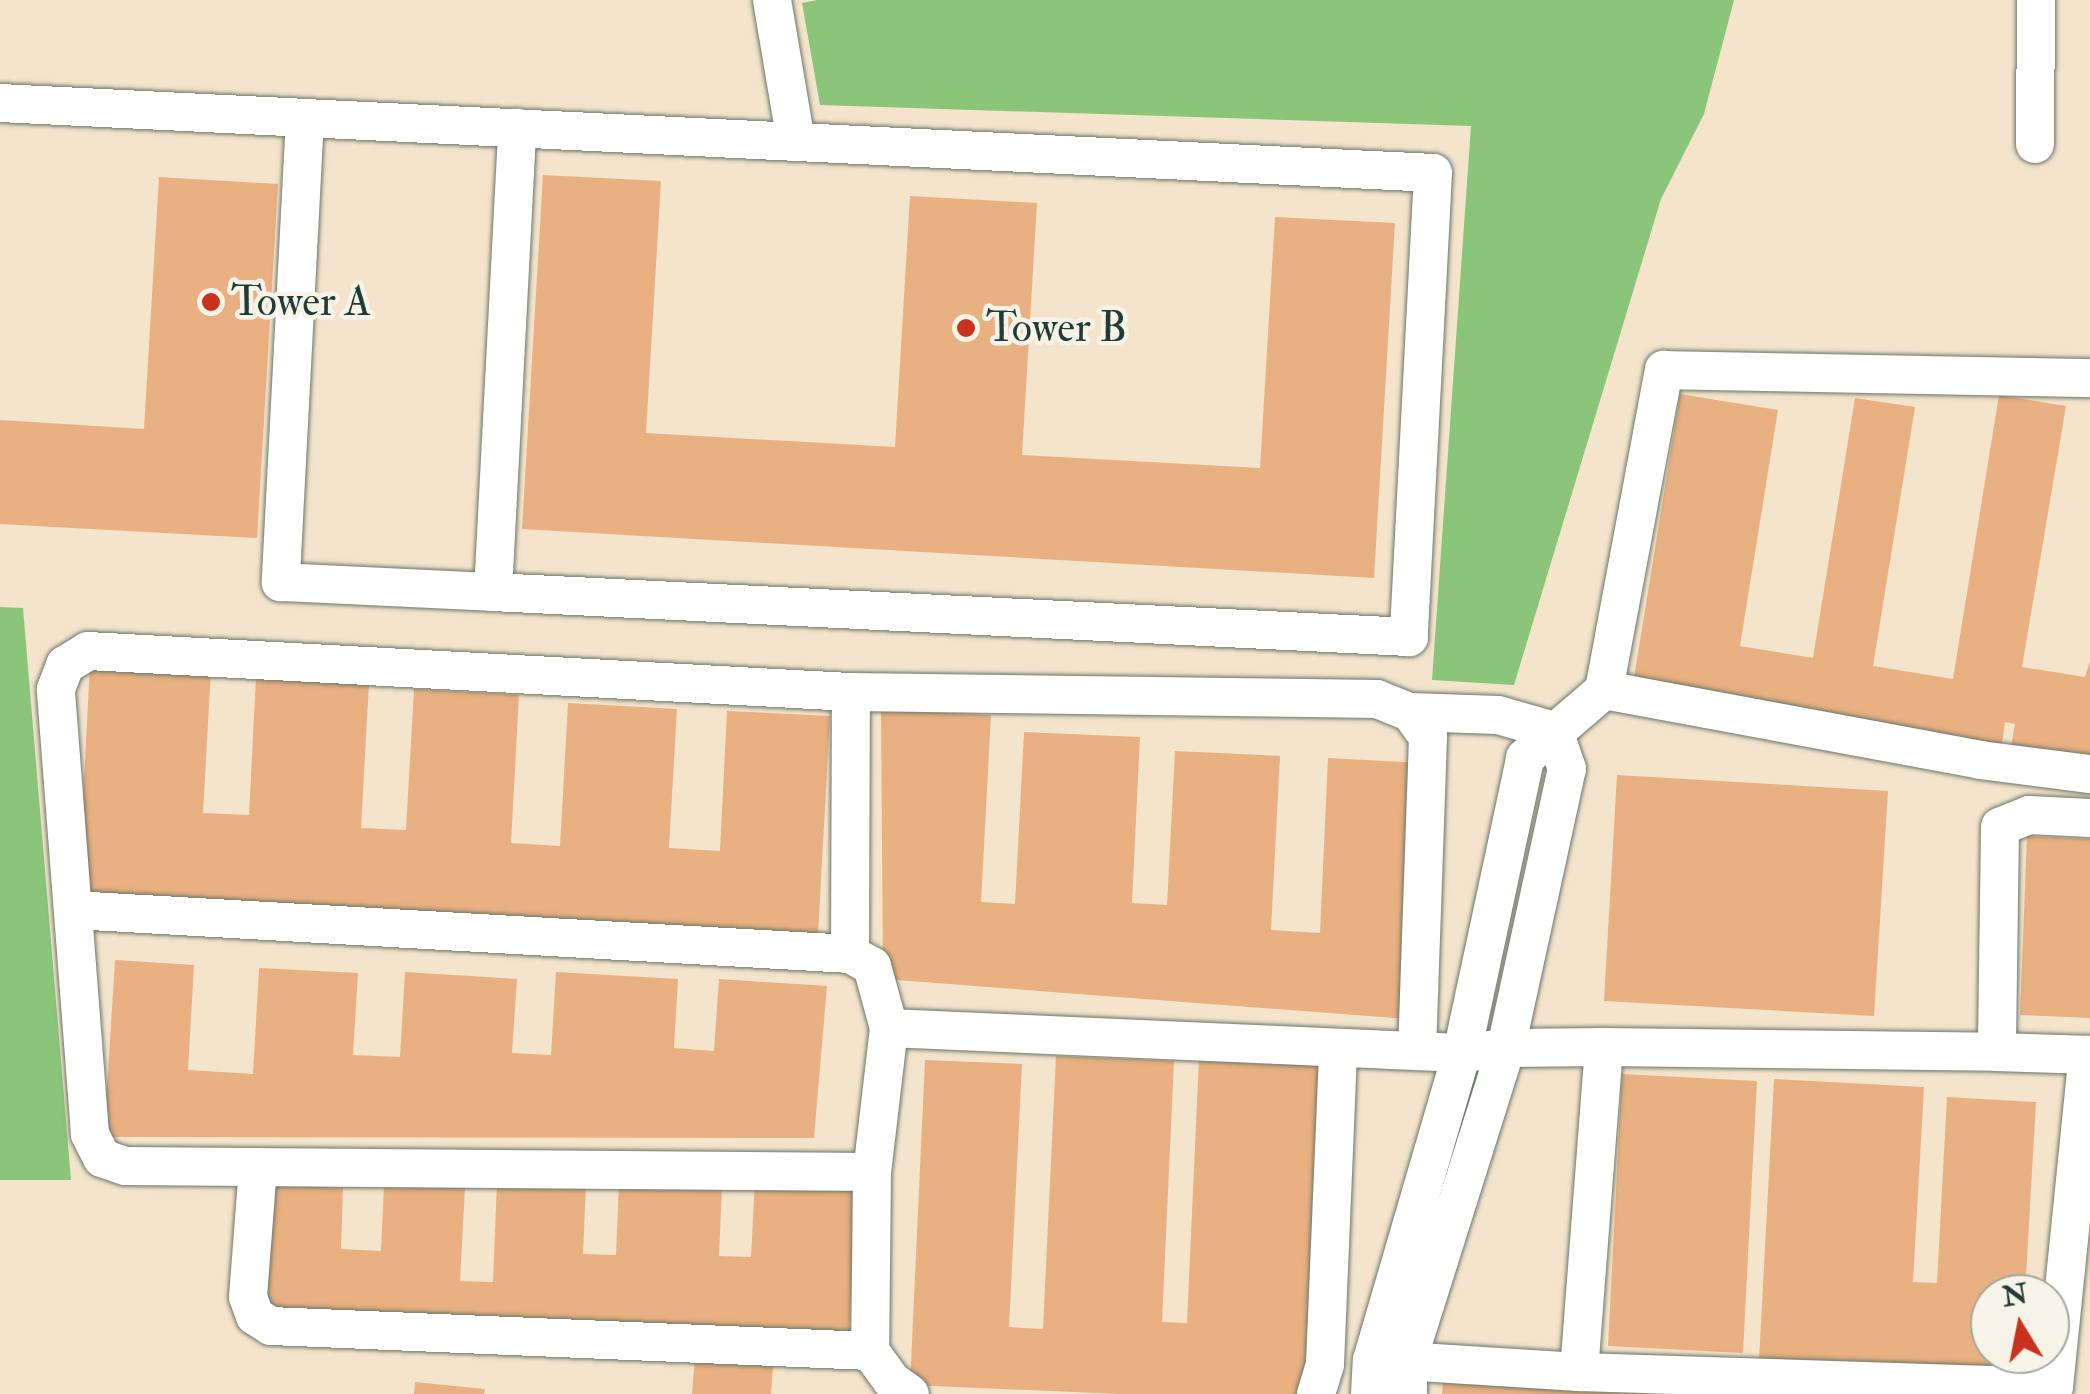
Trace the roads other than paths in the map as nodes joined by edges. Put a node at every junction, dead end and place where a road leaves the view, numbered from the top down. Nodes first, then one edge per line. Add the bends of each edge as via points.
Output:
1 (772, 0) edge
2 (2036, 0) edge
3 (0, 103) edge
4 (305, 118) junction
5 (517, 128) junction
6 (796, 142) junction
7 (2035, 144) dead end
8 (2090, 378) edge
9 (493, 592) junction
10 (1604, 690) junction
11 (850, 692) junction
12 (1410, 712) junction
13 (1554, 731) junction
14 (2090, 774) edge
15 (2090, 818) edge
16 (74, 910) junction
17 (850, 954) junction
18 (889, 1028) junction
19 (1604, 1047) junction
20 (1338, 1048) junction
21 (1506, 1048) junction
22 (1417, 1051) junction
23 (1998, 1052) junction
24 (1462, 1053) junction
25 (2089, 1055) edge
26 (258, 1166) junction
27 (872, 1172) junction
28 (870, 1350) junction
29 (1579, 1372) junction
30 (1389, 1377) edge
31 (1321, 1379) edge
32 (1988, 1389) edge
33 (910, 1394) edge

1 - 6 street
2 - 7 street
3 - 4 street
4 - 5 street
4 - 9 street via 281,582
5 - 6 street
5 - 9 street
6 - 9 street via 1433,173 1410,637
8 - 10 street via 1664,370
10 - 13 street
10 - 14 street
11 - 12 street via 1377,699
11 - 16 street via 88,651 65,665 56,689
11 - 17 street
12 - 13 street via 1498,714
12 - 22 street via 1428,737
13 - 21 street via 1567,769
13 - 24 street via 1525,758
15 - 23 street via 2029,815 2000,826
16 - 17 street
16 - 26 street via 90,1134 102,1158 125,1166
17 - 18 street via 872,966
18 - 20 street
18 - 27 street
19 - 21 street
19 - 23 street
19 - 29 street
20 - 22 street
20 - 31 street
21 - 24 street
21 - 30 street
22 - 24 street
23 - 25 street
24 - 30 street
25 - 32 street via 2054,1386
26 - 27 street
26 - 28 street via 248,1297 255,1316 270,1326
27 - 28 street
28 - 33 street
29 - 30 street
29 - 32 street
30 - 31 street

